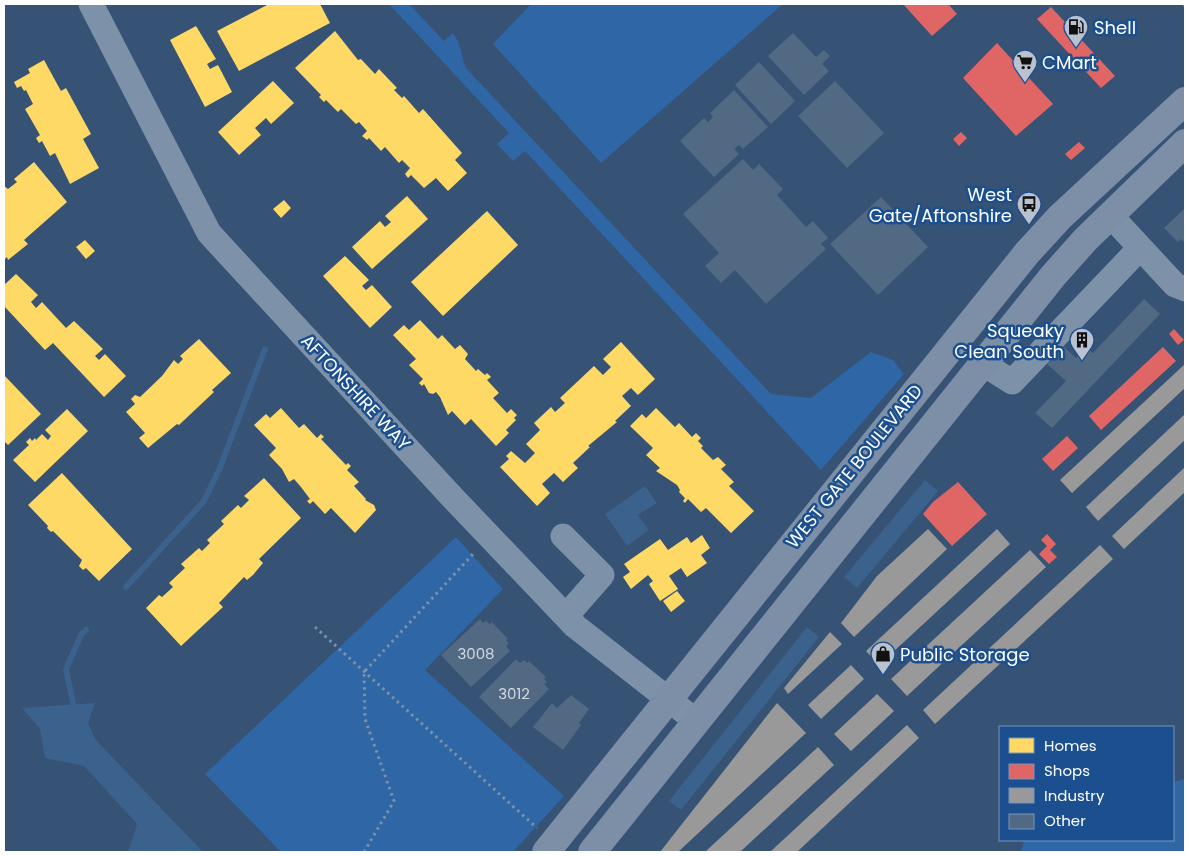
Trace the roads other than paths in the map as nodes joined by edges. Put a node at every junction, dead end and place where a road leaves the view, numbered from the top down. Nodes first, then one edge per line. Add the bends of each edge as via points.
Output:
1 (91, 4) edge
2 (1185, 101) edge
3 (1185, 143) edge
4 (1111, 216) junction
5 (1140, 248) junction
6 (1185, 289) edge
7 (982, 363) junction
8 (931, 371) junction
9 (959, 391) junction
10 (563, 536) dead end
11 (566, 616) junction
12 (667, 700) junction
13 (696, 722) junction
14 (544, 843) edge
15 (592, 852) edge

1 - 11 street, AFTONSHIRE WAY via 209,233
2 - 8 main road, WEST GATE BOULEVARD via 1042,237
3 - 4 main road, WEST GATE BOULEVARD
4 - 5 street
4 - 7 main road, WEST GATE BOULEVARD via 1053,276
5 - 6 street via 1175,285
5 - 7 street via 1012,382
7 - 9 main road, WEST GATE BOULEVARD
8 - 9 main road
8 - 12 main road, WEST GATE BOULEVARD
9 - 13 main road, WEST GATE BOULEVARD
10 - 11 street via 602,575
11 - 12 street, AFTONSHIRE WAY
12 - 13 street, AFTONSHIRE WAY
12 - 14 main road, WEST GATE BOULEVARD
13 - 15 main road, WEST GATE BOULEVARD

